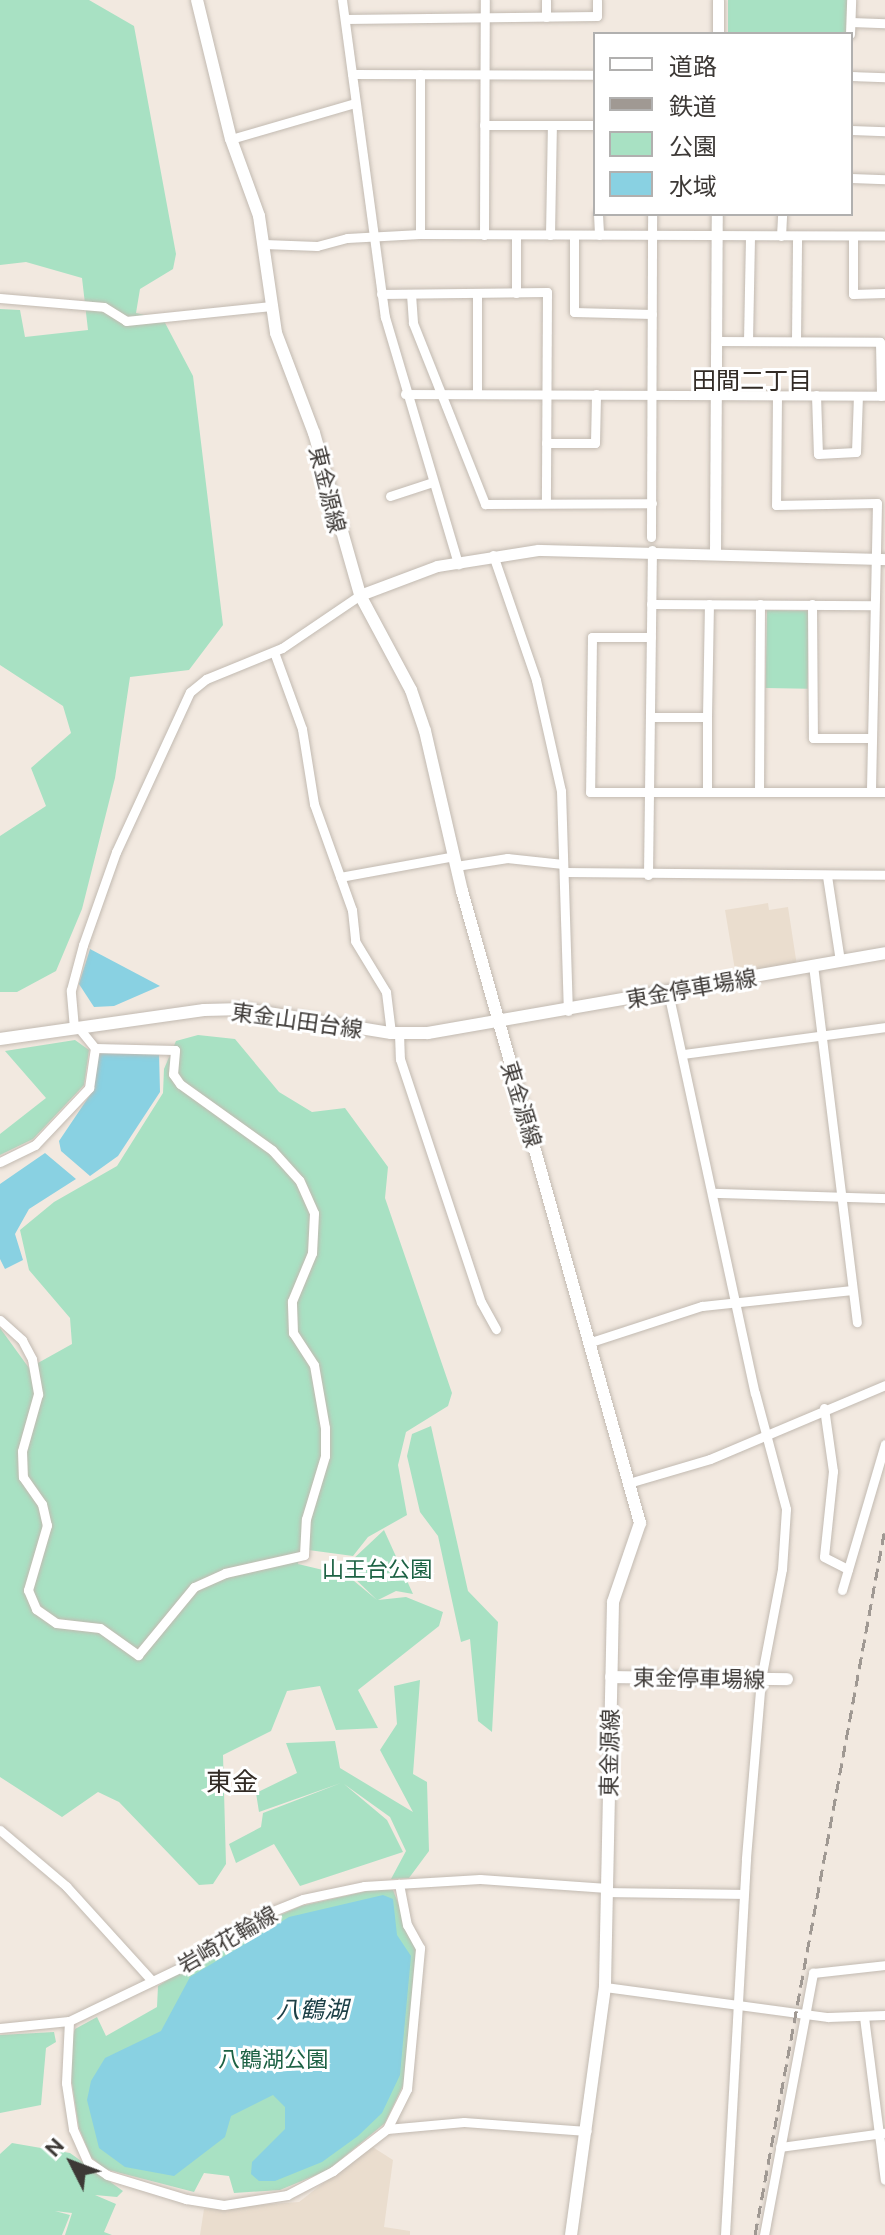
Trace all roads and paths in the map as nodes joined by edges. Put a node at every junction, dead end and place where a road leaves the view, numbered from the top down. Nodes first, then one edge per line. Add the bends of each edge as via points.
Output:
1 (197, 0) edge
2 (342, 0) edge
3 (485, 0) edge
4 (546, 0) edge
5 (597, 0) edge
6 (718, 0) edge
7 (851, 0) edge
8 (546, 17) junction
9 (485, 18) junction
10 (345, 19) junction
11 (851, 22) junction
12 (885, 23) edge
13 (718, 32) edge
14 (850, 32) edge
15 (352, 74) junction
16 (420, 74) junction
17 (484, 75) junction
18 (593, 75) edge
19 (853, 76) edge
20 (885, 77) edge
21 (355, 103) junction
22 (484, 125) junction
23 (552, 125) junction
24 (593, 125) edge
25 (853, 130) edge
26 (885, 131) edge
27 (231, 139) junction
28 (853, 178) edge
29 (885, 179) edge
30 (598, 216) edge
31 (652, 216) edge
32 (717, 216) edge
33 (782, 216) edge
34 (420, 234) junction
35 (484, 235) junction
36 (516, 235) junction
37 (550, 235) junction
38 (574, 235) junction
39 (599, 235) junction
40 (652, 236) junction
41 (717, 236) junction
42 (750, 236) junction
43 (781, 236) junction
44 (797, 236) junction
45 (853, 236) junction
46 (885, 236) edge
47 (372, 237) junction
48 (264, 244) junction
49 (477, 293) junction
50 (516, 293) junction
51 (885, 293) edge
52 (381, 294) junction
53 (411, 294) junction
54 (0, 298) edge
55 (271, 306) junction
56 (652, 314) junction
57 (796, 340) junction
58 (716, 341) junction
59 (748, 341) junction
60 (405, 394) junction
61 (441, 394) junction
62 (477, 394) junction
63 (547, 394) junction
64 (596, 394) junction
65 (652, 394) junction
66 (716, 394) junction
67 (777, 395) junction
68 (816, 395) junction
69 (858, 396) junction
70 (883, 396) edge
71 (546, 443) junction
72 (433, 482) junction
73 (390, 496) dead end
74 (546, 503) junction
75 (652, 503) junction
76 (651, 537) dead end
77 (652, 550) junction
78 (715, 552) junction
79 (493, 555) junction
80 (881, 559) edge
81 (458, 564) junction
82 (360, 595) junction
83 (651, 604) junction
84 (709, 604) junction
85 (760, 604) junction
86 (812, 604) junction
87 (874, 605) junction
88 (651, 637) junction
89 (274, 652) junction
90 (650, 717) junction
91 (707, 717) junction
92 (872, 738) junction
93 (650, 792) junction
94 (707, 792) junction
95 (759, 792) junction
96 (871, 792) junction
97 (885, 792) edge
98 (455, 861) junction
99 (564, 868) junction
100 (648, 875) junction
101 (885, 875) edge
102 (827, 876) junction
103 (340, 877) junction
104 (885, 953) edge
105 (840, 961) junction
106 (813, 965) junction
107 (668, 992) junction
108 (568, 1011) junction
109 (498, 1024) junction
110 (76, 1027) junction
111 (885, 1027) edge
112 (395, 1033) junction
113 (821, 1036) junction
114 (0, 1039) edge
115 (95, 1048) junction
116 (683, 1054) junction
117 (0, 1162) edge
118 (716, 1193) junction
119 (843, 1196) junction
120 (885, 1198) edge
121 (852, 1290) junction
122 (737, 1301) junction
123 (0, 1320) edge
124 (857, 1322) dead end
125 (496, 1329) dead end
126 (591, 1342) junction
127 (885, 1385) edge
128 (824, 1408) junction
129 (767, 1431) junction
130 (885, 1444) edge
131 (632, 1482) junction
132 (848, 1569) junction
133 (842, 1590) dead end
134 (611, 1677) junction
135 (761, 1679) junction
136 (787, 1679) dead end
137 (0, 1830) edge
138 (399, 1884) junction
139 (607, 1890) junction
140 (743, 1894) junction
141 (885, 1965) edge
142 (152, 1981) junction
143 (605, 1987) junction
144 (735, 2002) junction
145 (805, 2011) junction
146 (885, 2015) edge
147 (864, 2017) junction
148 (69, 2021) junction
149 (0, 2028) edge
150 (387, 2129) junction
151 (587, 2131) junction
152 (882, 2133) edge
153 (780, 2147) junction
154 (885, 2180) edge
155 (571, 2235) edge
156 (725, 2235) edge
157 (764, 2235) edge

1 - 27 main road, 東金源線
2 - 10 street
3 - 9 street
4 - 8 street
5 - 8 street via 597,16
6 - 13 street
7 - 11 street
8 - 9 street
9 - 10 street
9 - 17 street
10 - 15 street
11 - 12 street
11 - 14 street
15 - 16 street
15 - 21 street
16 - 17 street
16 - 34 street
17 - 18 street
17 - 22 street
19 - 20 street
21 - 27 street
21 - 47 street
22 - 23 street
22 - 35 street
23 - 24 street
23 - 37 street
25 - 26 street
27 - 48 main road, 東金源線 via 252,188
28 - 29 street
30 - 39 street
31 - 40 street
32 - 41 street
33 - 43 street
34 - 35 street
34 - 47 street
35 - 36 street
36 - 37 street
36 - 50 street
37 - 38 street
38 - 39 street
38 - 56 street via 574,312
39 - 40 street
40 - 41 street
40 - 56 street
41 - 42 street
41 - 58 street
42 - 43 street
42 - 59 street
43 - 44 street
44 - 45 street
44 - 57 street
45 - 46 street
45 - 51 street via 853,294
47 - 48 street via 317,246
47 - 52 street
48 - 55 main road, 東金源線
49 - 50 street
49 - 53 street
49 - 62 street
50 - 63 street via 547,292
52 - 53 street
52 - 60 street
53 - 61 street via 413,323
54 - 55 street via 104,307 126,321
55 - 82 main road, 東金源線
56 - 65 street
57 - 59 street
57 - 70 street via 880,342
58 - 59 street
58 - 66 street
60 - 61 street
60 - 72 street
61 - 62 street
61 - 74 street via 485,504
62 - 63 street
63 - 64 street
63 - 71 street
64 - 65 street
64 - 71 street via 595,443
65 - 66 street
65 - 75 street
66 - 67 street
66 - 78 street
67 - 68 street
67 - 80 street via 776,505 877,503
68 - 69 street
68 - 69 street via 818,454 856,452
69 - 70 street
71 - 74 street
72 - 73 street
72 - 81 street
74 - 75 street
75 - 76 street
77 - 78 street
77 - 79 street
77 - 83 street
78 - 80 street
79 - 81 street
79 - 99 street via 545,713 561,791
80 - 87 street
81 - 82 street via 437,566
82 - 89 street
82 - 98 main road, 東金源線 via 420,716
83 - 84 street
83 - 88 street
84 - 85 street
84 - 91 street
85 - 86 street
85 - 95 street
86 - 87 street
86 - 92 street via 813,738
87 - 92 street
88 - 90 street
88 - 93 street via 592,637 590,792
89 - 103 street via 302,729 314,804
89 - 110 street via 206,679 190,692 168,732 116,852 76,966
90 - 91 street
90 - 93 street
91 - 94 street
92 - 96 street
93 - 94 street
93 - 100 street
94 - 95 street
95 - 96 street
96 - 97 street
98 - 99 street via 507,858
98 - 103 street
98 - 109 main road, 東金源線
99 - 100 street
99 - 108 street
100 - 102 street
101 - 102 street
102 - 105 street
103 - 112 street via 362,960 386,992
104 - 105 main road, 東金停車場線
105 - 106 main road, 東金停車場線
106 - 107 main road, 東金停車場線
106 - 113 street
107 - 108 main road, 東金停車場線
107 - 116 street
108 - 109 main road, 東金停車場線
109 - 112 main road, 東金山田台線
109 - 126 main road, 東金源線
110 - 112 main road, 東金山田台線 via 244,1009
110 - 114 main road, 東金山田台線
110 - 115 street
111 - 113 street
112 - 125 street via 481,1302
113 - 116 street
113 - 119 street
115 - 117 street via 89,1088 35,1145
115 - 123 street via 175,1050 173,1074 180,1084 272,1150 299,1180 314,1213 312,1253 292,1301 293,1333 314,1365 325,1428 325,1456 306,1519 304,1555 225,1573 194,1587 138,1655 100,1628 56,1623 36,1609 28,1590 47,1525 42,1504 23,1477 22,1451 38,1394 32,1359 22,1340
116 - 118 street
118 - 119 street
118 - 122 street
119 - 120 street
119 - 121 street
121 - 122 street
121 - 124 street
122 - 126 street via 702,1306
122 - 129 street
126 - 131 main road, 東金源線
127 - 128 street
128 - 129 street
128 - 132 street via 833,1471 824,1557
129 - 131 street via 710,1459
129 - 135 street via 786,1509 786,1538
130 - 132 street
131 - 134 main road, 東金源線 via 640,1533 613,1594
132 - 133 street
134 - 135 main road, 東金停車場線
134 - 139 main road, 東金源線
135 - 136 main road, 東金停車場線
135 - 140 street
137 - 142 street via 66,1886
138 - 139 street, 岩崎花輪線 via 480,1879
138 - 142 street, 岩崎花輪線 via 364,1886 277,1908
138 - 150 street via 407,1925 420,1948 419,1972 411,2077
139 - 140 street, 岩崎花輪線
139 - 143 main road, 東金源線
140 - 144 street
141 - 145 street via 813,1973
142 - 148 street, 岩崎花輪線
143 - 144 street
143 - 151 main road, 東金源線
144 - 145 street
144 - 156 street
145 - 147 street
145 - 153 street
146 - 147 street
147 - 152 street
148 - 149 street, 岩崎花輪線
148 - 150 street via 64,2049 73,2129 88,2162 107,2175 186,2199 244,2204 287,2195 312,2183
150 - 151 street via 464,2122
151 - 155 main road, 東金源線
152 - 153 street
152 - 154 street
153 - 157 street

